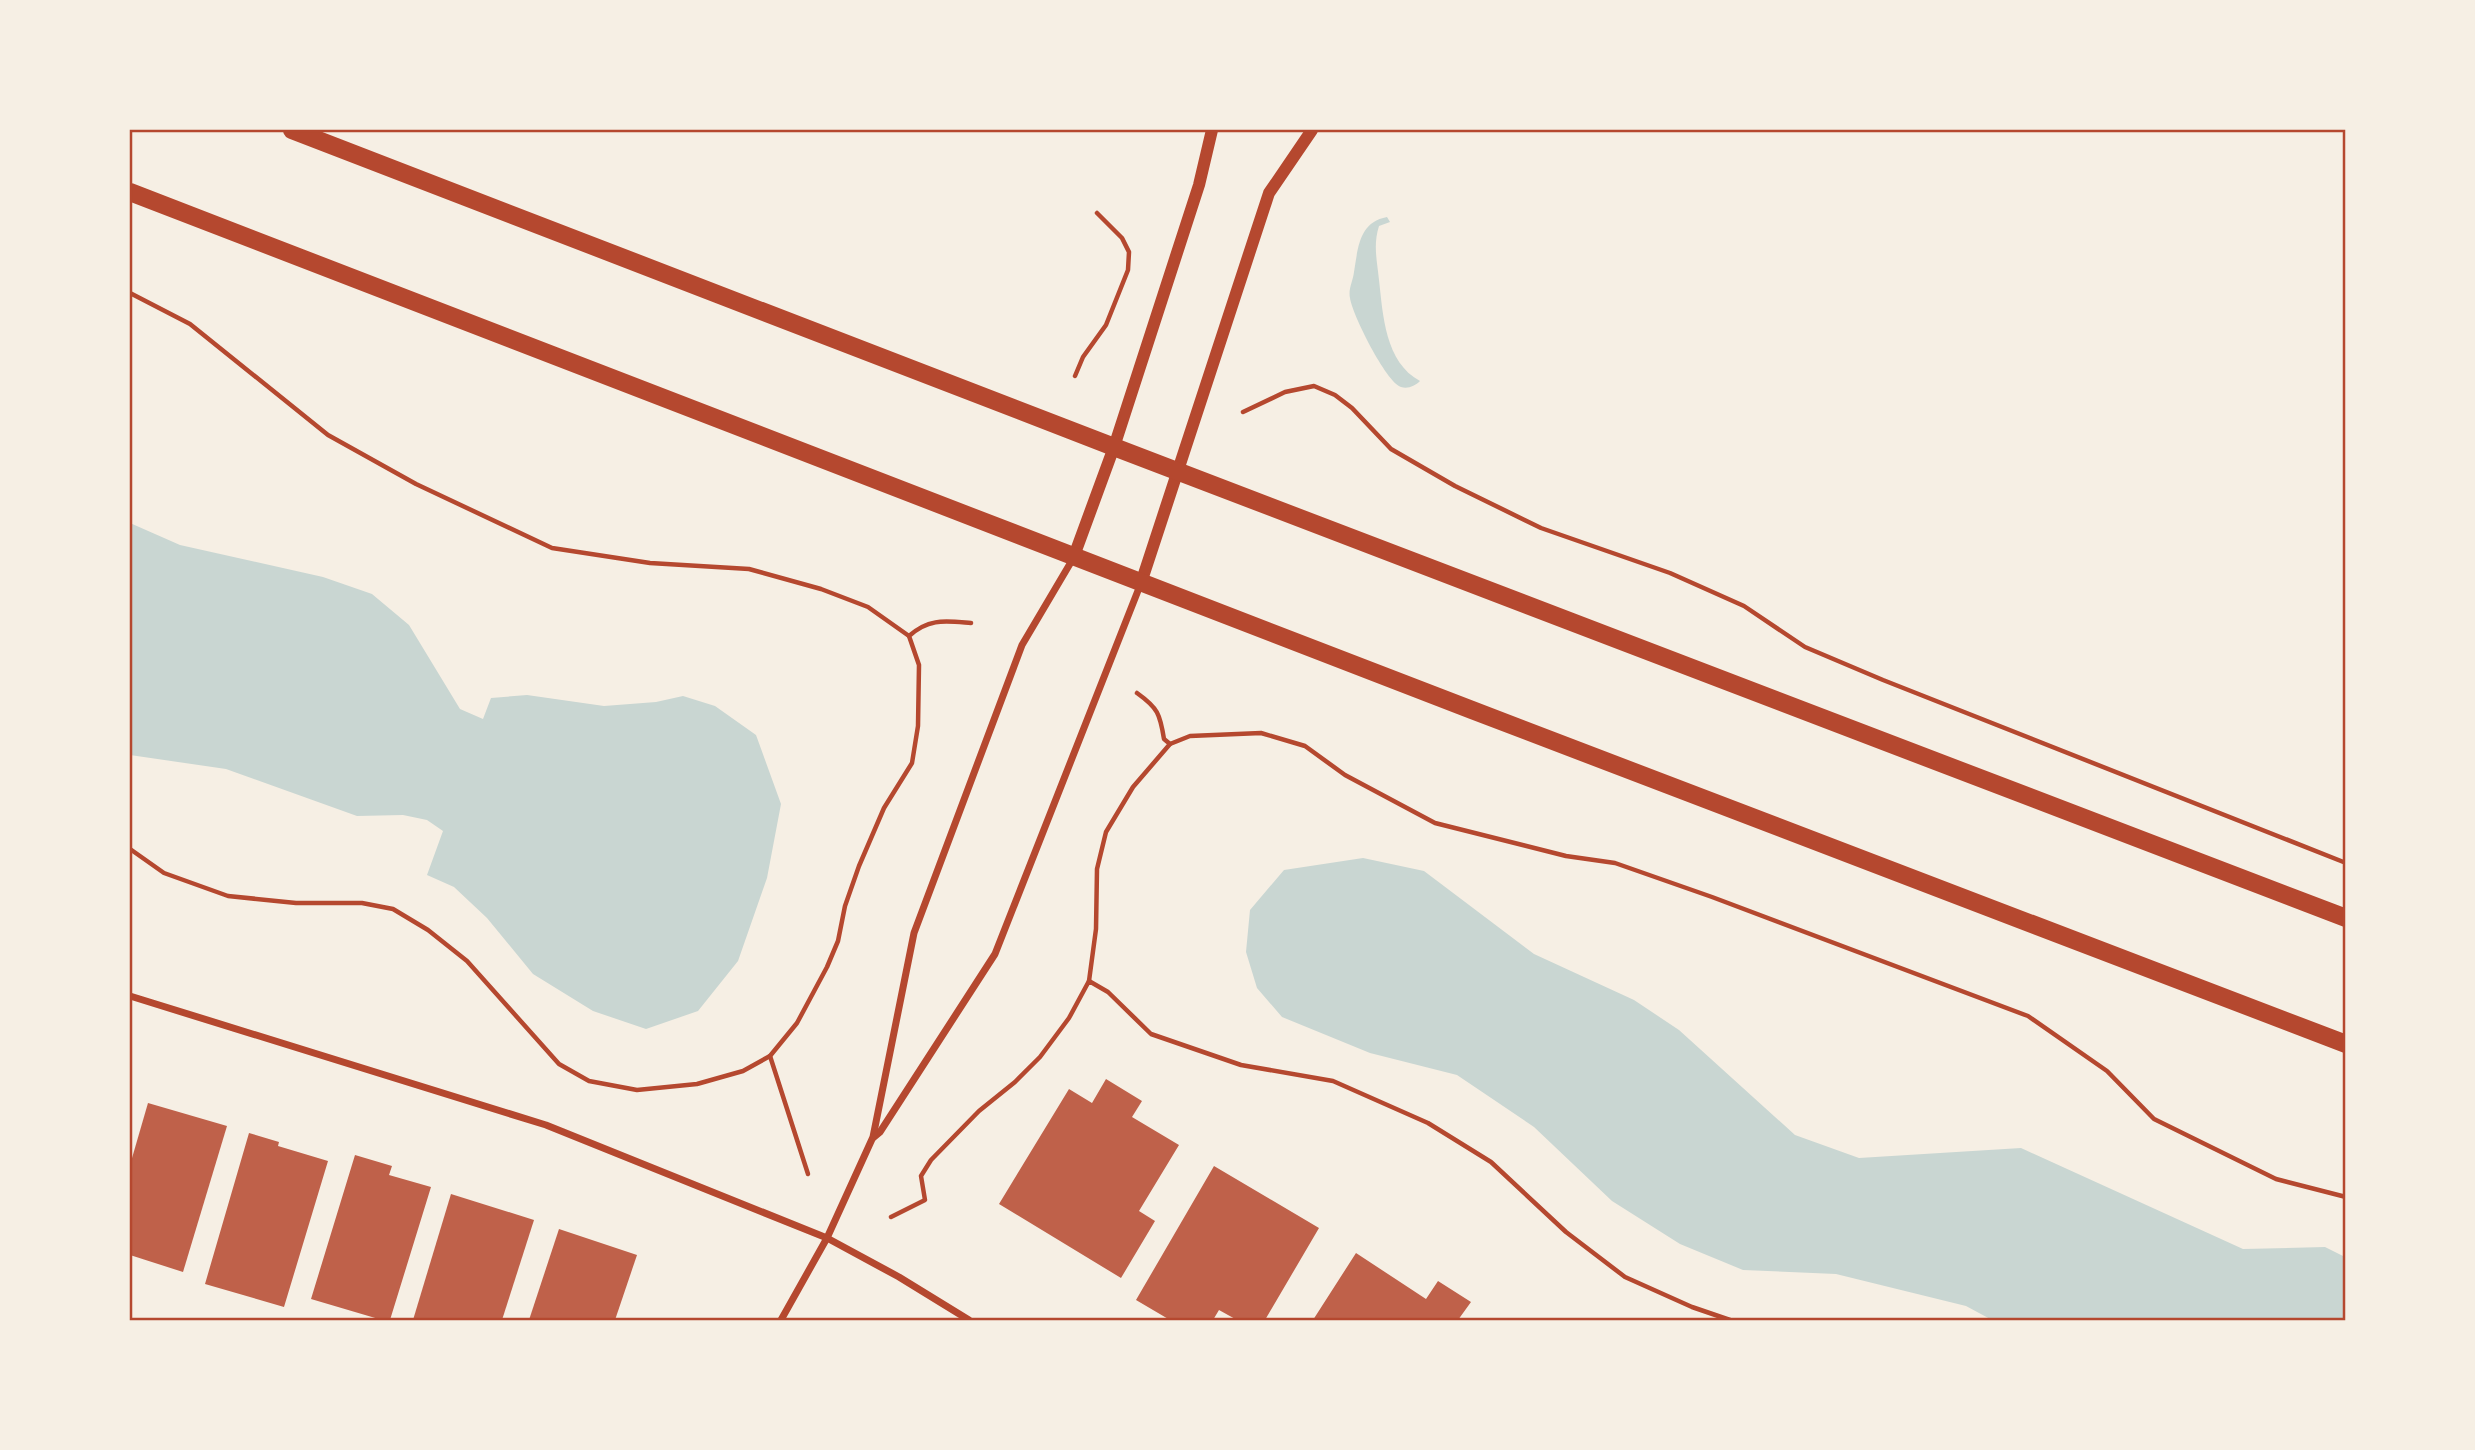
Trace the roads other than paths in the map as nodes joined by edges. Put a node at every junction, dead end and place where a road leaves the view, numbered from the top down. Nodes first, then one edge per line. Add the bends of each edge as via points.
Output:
1 (292, 130) edge
2 (1212, 130) edge
3 (1312, 130) edge
4 (130, 192) edge
5 (1114, 447) junction
6 (1179, 472) junction
7 (1074, 556) junction
8 (1142, 583) junction
9 (2346, 918) edge
10 (130, 996) edge
11 (2346, 1044) edge
12 (873, 1137) junction
13 (827, 1237) junction
14 (781, 1321) edge
15 (970, 1321) edge

1 - 5 main road
2 - 5 street via 1199,186
3 - 6 street via 1269,193
4 - 7 main road
5 - 6 main road
5 - 7 street
6 - 8 street
6 - 9 main road
7 - 8 main road
7 - 12 street via 1021,645 914,933
8 - 11 main road
8 - 12 street via 995,954
10 - 13 street via 547,1125
12 - 13 street
13 - 14 street
13 - 15 street

